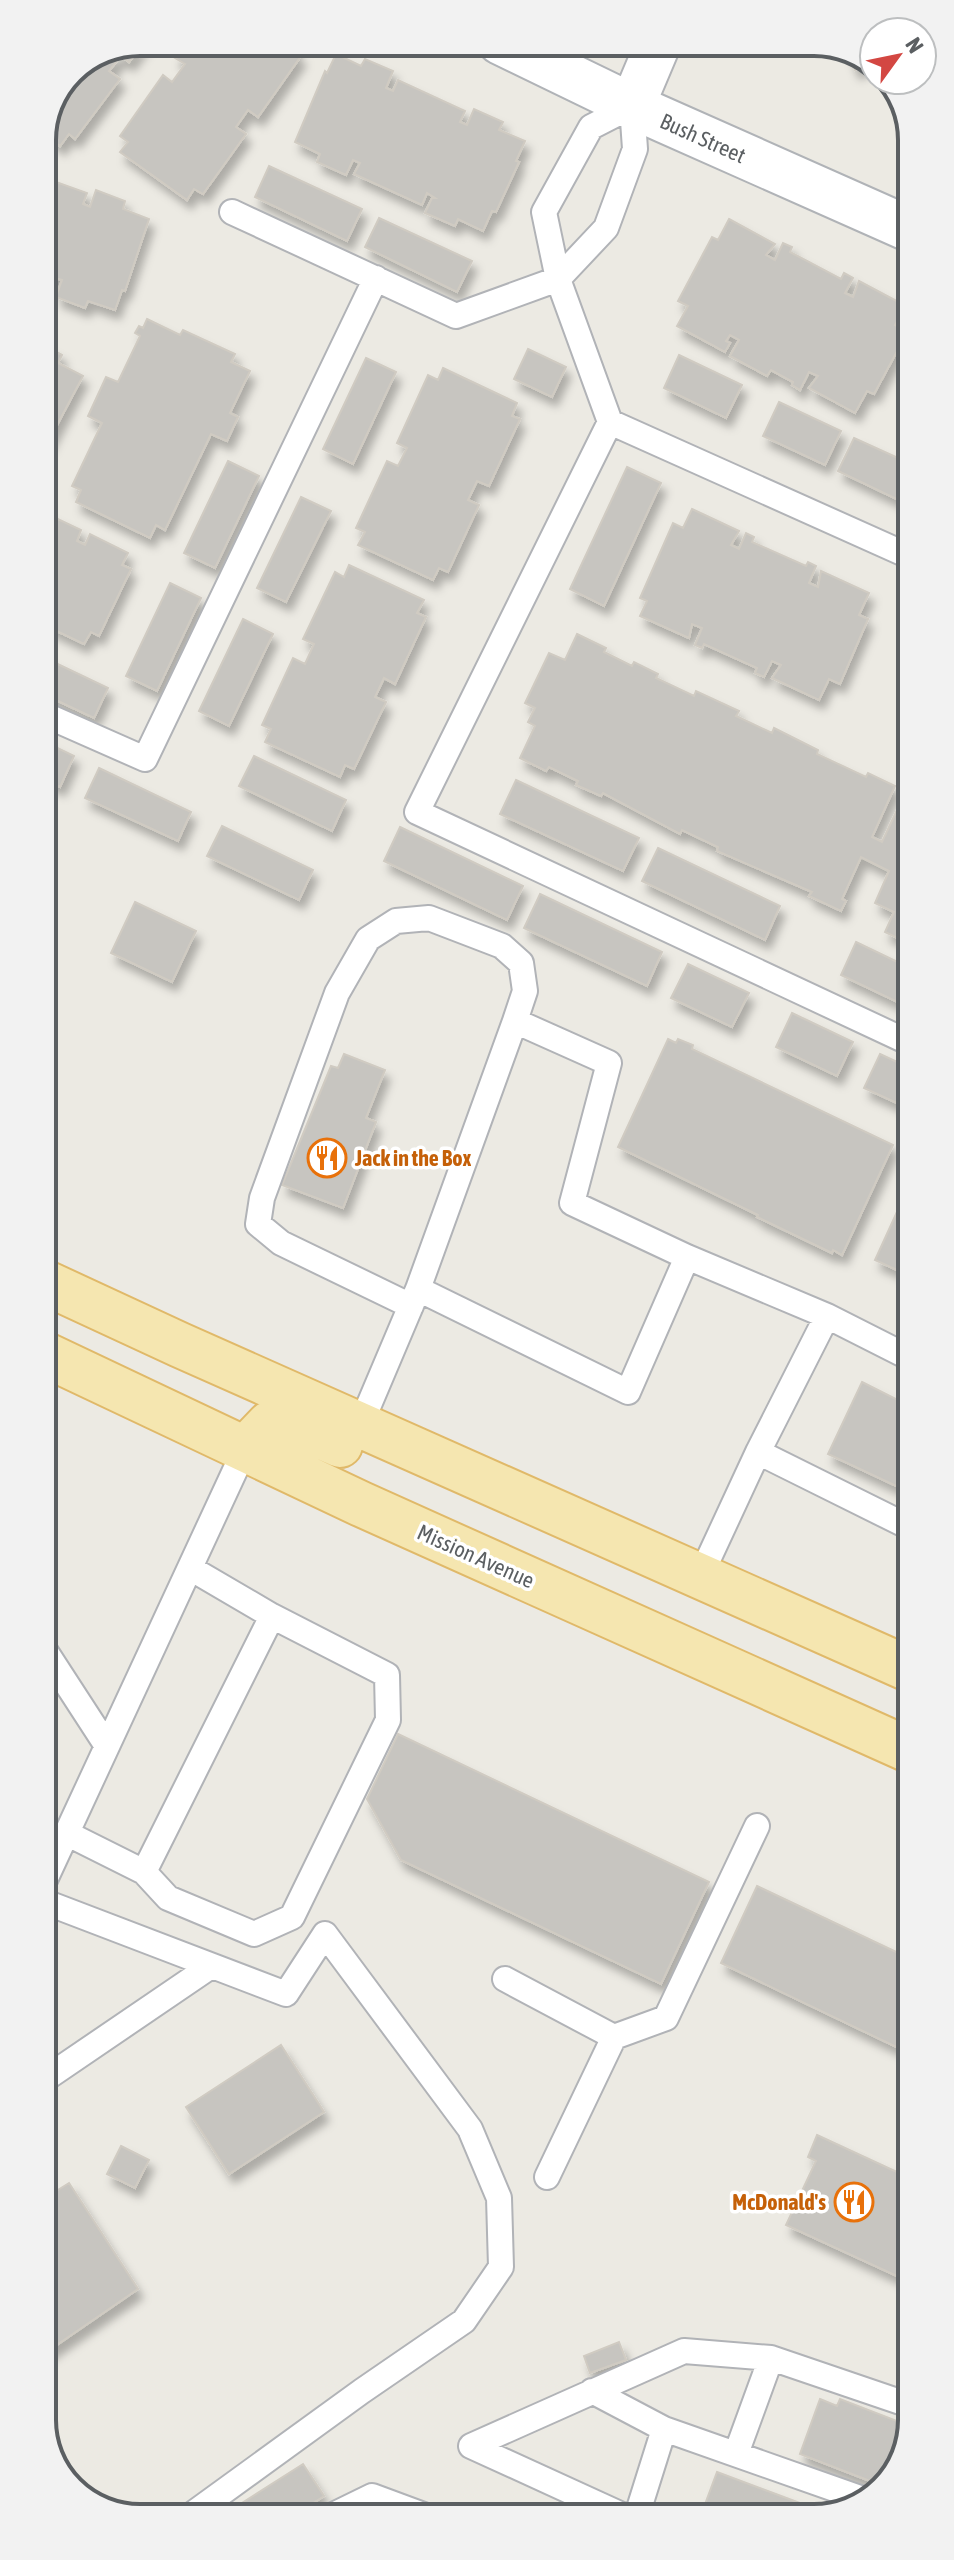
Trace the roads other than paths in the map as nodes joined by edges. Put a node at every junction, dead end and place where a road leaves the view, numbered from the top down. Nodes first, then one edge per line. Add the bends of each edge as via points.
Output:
1 (529, 56) edge
2 (653, 56) edge
3 (632, 106) junction
4 (232, 212) dead end
5 (898, 224) edge
6 (376, 278) junction
7 (558, 279) junction
8 (610, 422) junction
9 (898, 551) edge
10 (56, 720) edge
11 (515, 1021) junction
12 (898, 1037) edge
13 (687, 1257) junction
14 (56, 1287) edge
15 (415, 1298) junction
16 (827, 1316) junction
17 (898, 1352) edge
18 (56, 1360) edge
19 (360, 1426) junction
20 (245, 1449) junction
21 (758, 1452) junction
22 (898, 1522) edge
23 (602, 1534) junction
24 (190, 1568) junction
25 (700, 1577) junction
26 (272, 1616) junction
27 (898, 1664) edge
28 (56, 1667) edge
29 (898, 1745) edge
30 (107, 1746) junction
31 (757, 1826) dead end
32 (66, 1833) junction
33 (56, 1855) edge
34 (144, 1872) junction
35 (56, 1906) edge
36 (211, 1966) junction
37 (505, 1979) dead end
38 (614, 2037) junction
39 (56, 2072) edge
40 (547, 2177) dead end
41 (771, 2358) junction
42 (592, 2391) junction
43 (898, 2401) edge
44 (664, 2429) junction
45 (736, 2454) junction
46 (852, 2495) edge
47 (206, 2504) edge
48 (356, 2504) edge
49 (394, 2504) edge
50 (598, 2504) edge
51 (640, 2504) edge

1 - 3 main road, Bush Street
2 - 3 main road
3 - 5 main road, Bush Street
3 - 7 lane via 635,149 606,228
3 - 7 lane via 591,127 544,212
4 - 6 lane
6 - 7 lane via 456,316
6 - 10 lane via 145,759
7 - 8 lane
8 - 9 lane
8 - 12 lane via 417,812
11 - 13 lane via 609,1063 572,1203
11 - 15 lane
11 - 15 lane via 525,991 521,963 502,946 429,918 396,921 368,939 337,993 267,1183 258,1224 281,1243
13 - 15 lane via 628,1392
13 - 16 lane
14 - 19 main road
15 - 19 lane
16 - 17 lane
16 - 21 lane
18 - 20 main road, Mission Avenue
19 - 23 main road
20 - 23 main road via 269,1424 297,1426 570,1542
20 - 24 lane
20 - 29 main road, Mission Avenue
21 - 22 lane
21 - 25 lane
23 - 25 main road
24 - 26 lane
24 - 30 lane
25 - 27 main road
26 - 34 lane
26 - 34 lane via 387,1675 388,1720 292,1917 254,1934 168,1898
28 - 30 lane
30 - 32 lane
31 - 38 lane via 666,2018
32 - 33 lane
32 - 34 lane
35 - 36 lane
36 - 39 lane
36 - 47 lane via 286,1994 325,1934 470,2129 499,2198 501,2267 464,2321
37 - 38 lane
38 - 40 lane
41 - 42 lane via 684,2351
41 - 43 lane
41 - 45 lane
42 - 44 lane
42 - 50 lane via 471,2446
44 - 45 lane
44 - 51 lane
45 - 46 lane
48 - 49 lane via 372,2496

